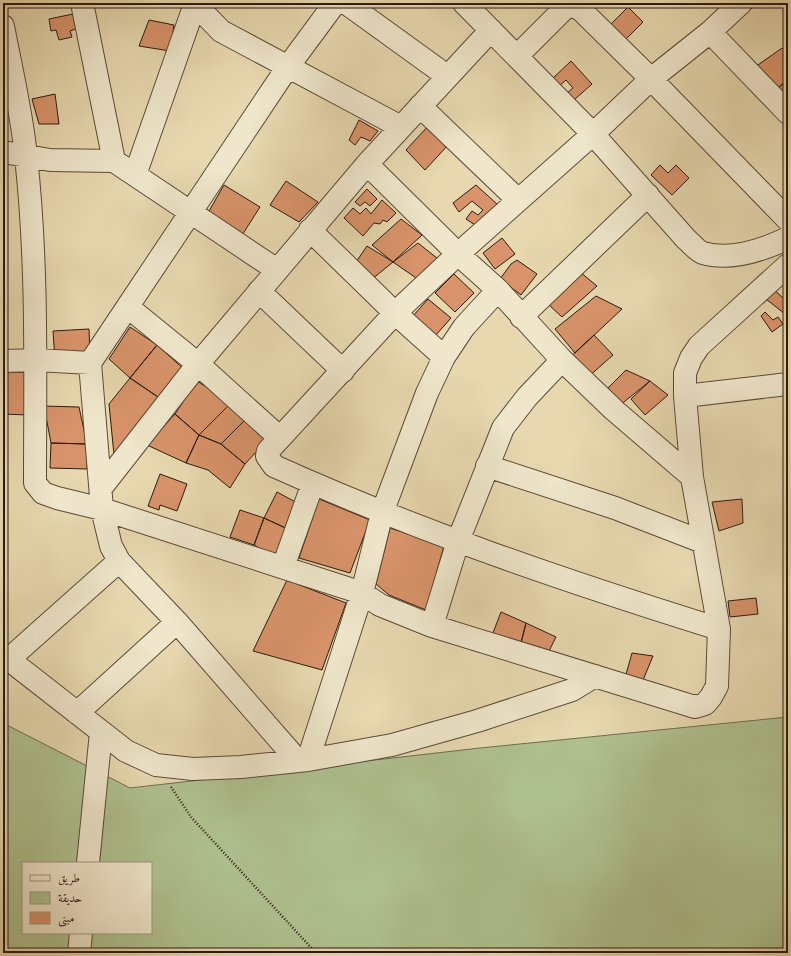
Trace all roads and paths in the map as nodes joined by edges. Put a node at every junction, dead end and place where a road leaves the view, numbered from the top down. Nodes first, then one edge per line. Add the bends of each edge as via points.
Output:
1 (82, 3) edge
2 (335, 3) edge
3 (346, 3) edge
4 (464, 3) edge
5 (741, 3) edge
6 (195, 4) edge
7 (3, 26) edge
8 (490, 30) junction
9 (710, 32) junction
10 (517, 56) junction
11 (287, 68) junction
12 (447, 76) junction
13 (651, 78) junction
14 (420, 106) junction
15 (788, 113) edge
16 (401, 127) junction
17 (593, 134) junction
18 (3, 152) edge
19 (26, 155) junction
20 (114, 161) junction
21 (367, 164) junction
22 (135, 175) junction
23 (648, 196) junction
24 (518, 200) junction
25 (191, 213) junction
26 (788, 220) edge
27 (310, 230) junction
28 (788, 238) edge
29 (458, 254) junction
30 (277, 270) junction
31 (785, 273) edge
32 (498, 290) junction
33 (259, 291) junction
34 (128, 307) junction
35 (395, 313) junction
36 (521, 316) junction
37 (444, 357) junction
38 (37, 360) junction
39 (562, 360) junction
40 (3, 361) edge
41 (90, 363) junction
42 (198, 364) junction
43 (343, 371) junction
44 (788, 384) edge
45 (685, 396) junction
46 (280, 438) junction
47 (487, 466) junction
48 (692, 477) junction
49 (313, 483) junction
50 (101, 499) junction
51 (382, 513) junction
52 (458, 541) junction
53 (703, 542) junction
54 (119, 561) junction
55 (283, 568) junction
56 (362, 593) junction
57 (177, 622) junction
58 (432, 626) junction
59 (719, 629) junction
60 (6, 657) edge
61 (595, 676) junction
62 (77, 713) junction
63 (101, 732) junction
64 (303, 760) junction
65 (156, 765) junction
66 (88, 862) edge
67 (81, 934) edge
68 (79, 953) edge
69 (316, 953) edge

1 - 20 street
2 - 11 street
3 - 12 street
4 - 8 street
5 - 9 street
6 - 11 street via 221,31
6 - 22 street
7 - 19 street
8 - 10 street
8 - 12 street
9 - 13 street
9 - 15 street
10 - 13 street via 567,6 571,5 581,10
10 - 17 street
11 - 16 street
11 - 25 street
12 - 14 street
13 - 17 street
13 - 26 street
14 - 16 street
14 - 24 street
16 - 21 street
17 - 23 street
17 - 24 street
18 - 19 street
19 - 20 street via 50,160
19 - 38 street via 33,235
20 - 22 street
21 - 27 street
21 - 29 street
22 - 25 street
23 - 28 street via 701,252 725,256
23 - 36 street
24 - 29 street
25 - 30 street
25 - 34 street
27 - 30 street
27 - 35 street
29 - 32 street
29 - 35 street
30 - 33 street
31 - 45 street via 699,346 685,373
32 - 36 street
32 - 37 street via 464,327
33 - 42 street
33 - 43 street
34 - 41 street
34 - 42 street
35 - 37 street
35 - 43 street
36 - 39 street
37 - 51 street via 427,393
38 - 40 street
38 - 41 street
38 - 50 street via 35,483 43,493 57,498
39 - 47 street via 527,397 503,428
39 - 48 street via 614,410
41 - 50 street
42 - 46 street
42 - 50 street
43 - 46 street
44 - 45 street
45 - 48 street
46 - 49 street via 268,450 267,456 271,462 274,466
47 - 52 street
47 - 53 street via 615,508
48 - 53 street
49 - 51 street
49 - 55 street
50 - 54 street via 112,546
50 - 55 street
51 - 52 street
51 - 56 street
52 - 58 street
52 - 59 street via 594,590
53 - 59 street
54 - 57 street
54 - 60 street
55 - 56 street
56 - 58 street via 380,605
56 - 64 street
57 - 62 street
57 - 64 street
58 - 61 street
59 - 61 street via 717,686 705,704 695,708
60 - 62 street
61 - 64 street via 572,690 477,721 392,745
62 - 63 street
63 - 65 street via 126,751
63 - 66 street
64 - 65 street via 193,769
65 - 69 path via 192,817
67 - 68 street

